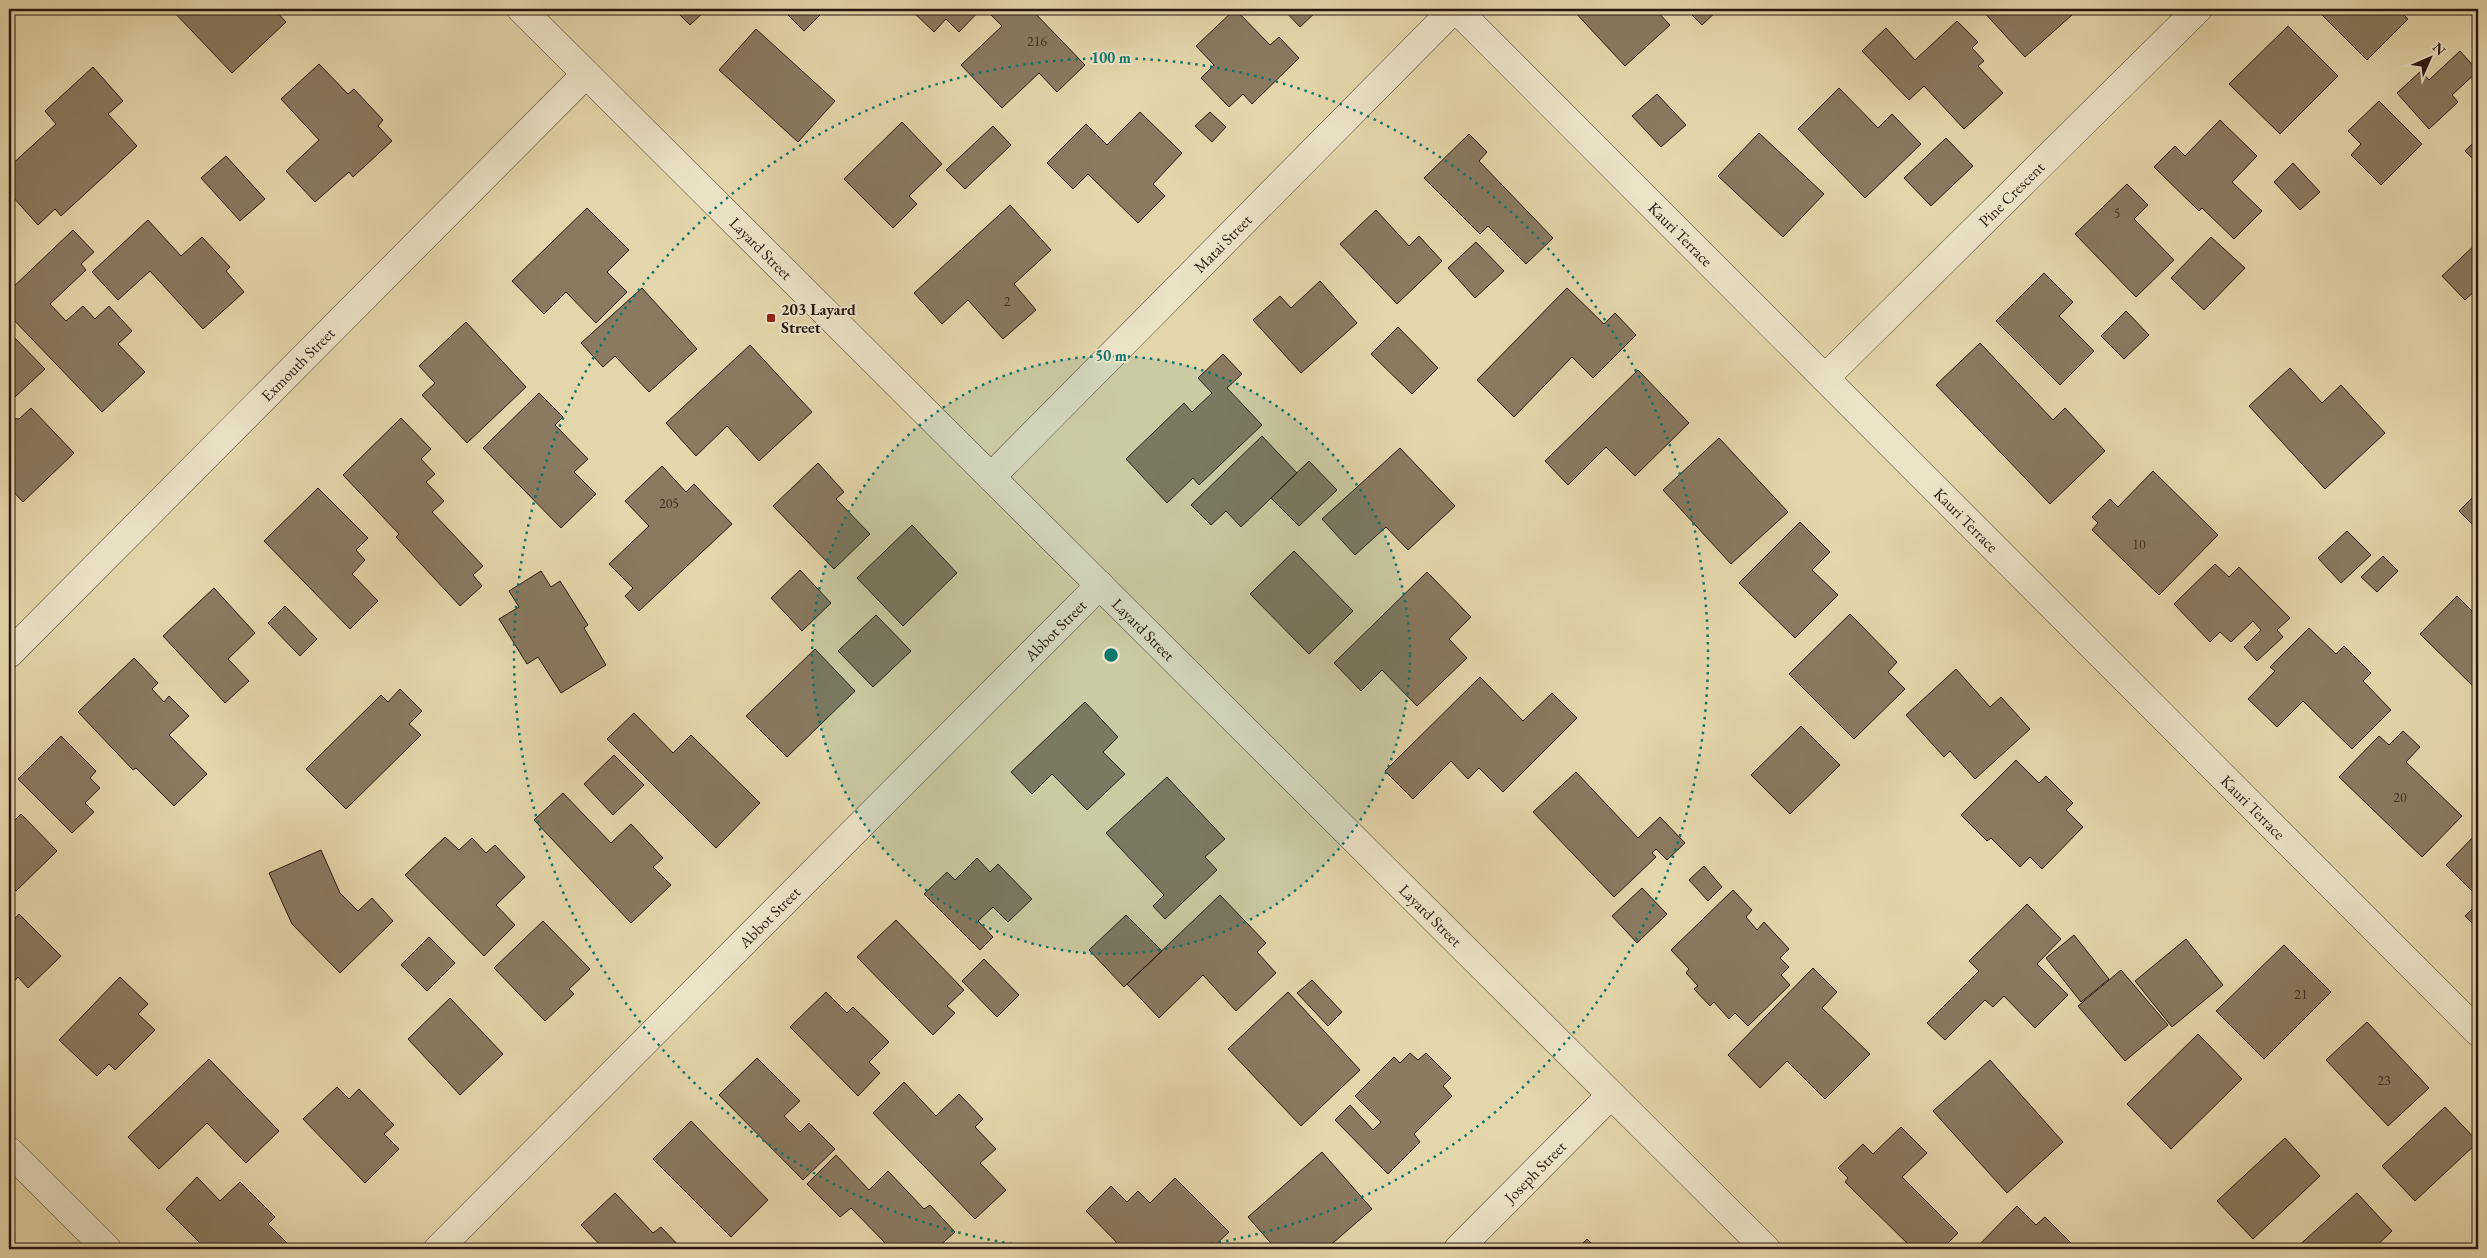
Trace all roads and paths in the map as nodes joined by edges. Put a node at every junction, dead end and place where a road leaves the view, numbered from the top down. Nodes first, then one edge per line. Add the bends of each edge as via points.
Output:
1 (521, 9) edge
2 (1455, 9) edge
3 (2198, 9) edge
4 (586, 74) junction
5 (1825, 378) junction
6 (991, 477) junction
7 (1100, 585) junction
8 (9, 654) edge
9 (2478, 1032) edge
10 (1611, 1095) junction
11 (9, 1151) edge
12 (107, 1249) edge
13 (438, 1249) edge
14 (1458, 1249) edge
15 (1766, 1249) edge

1 - 4 street, Layard Street
2 - 5 street, Kauri Terrace
2 - 6 street, Matai Street
3 - 5 street, Pine Crescent
4 - 6 street, Layard Street
4 - 8 street, Exmouth Street
5 - 9 street, Kauri Terrace
6 - 7 street, Layard Street
7 - 10 street, Layard Street
7 - 13 street, Abbot Street
10 - 14 street, Joseph Street
10 - 15 street, Layard Street
11 - 12 street

